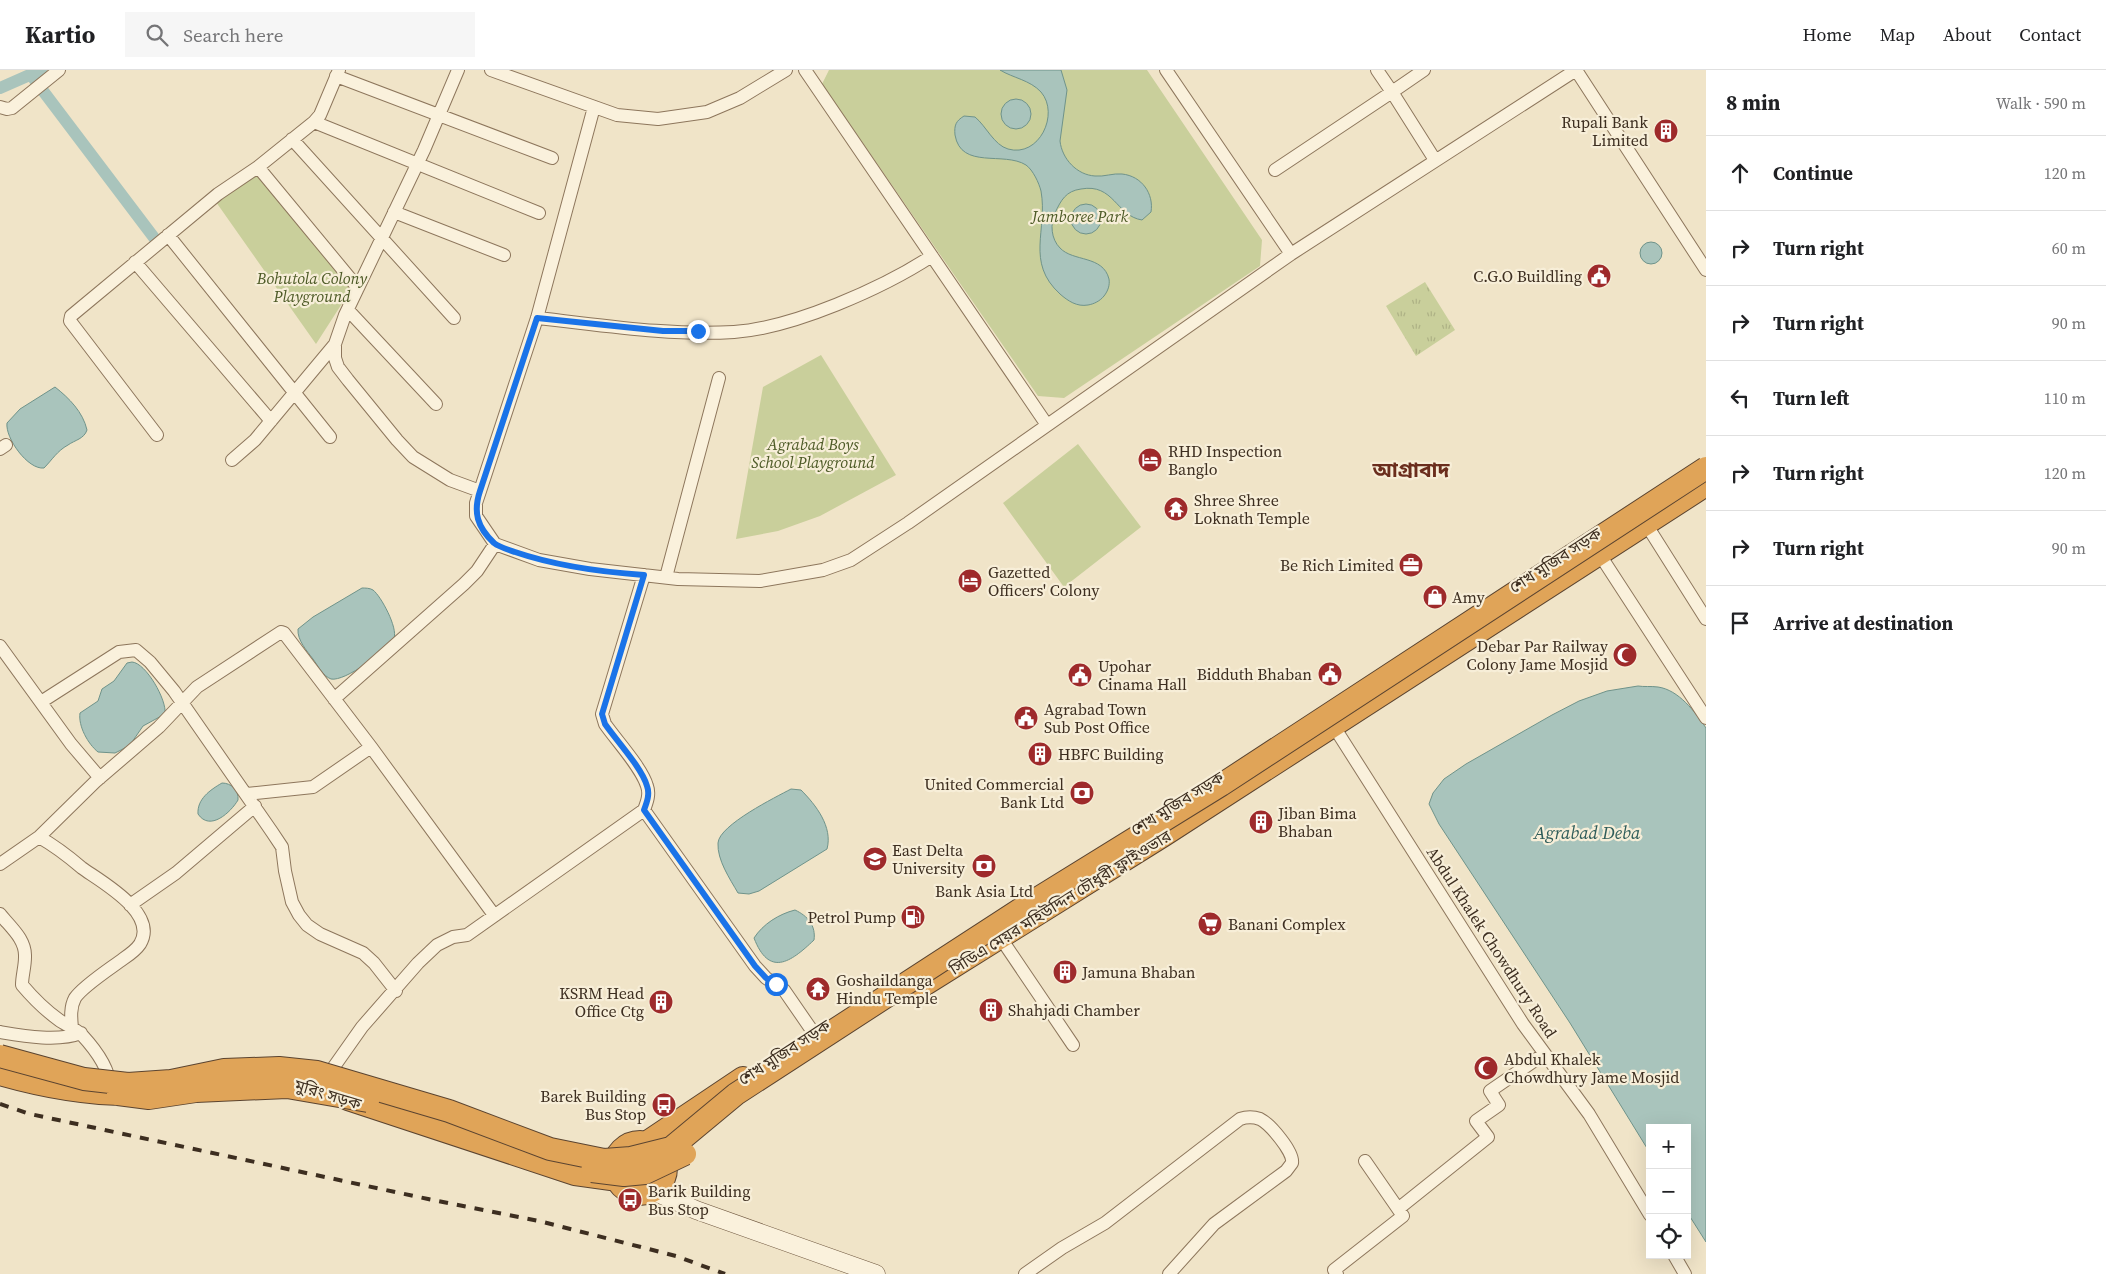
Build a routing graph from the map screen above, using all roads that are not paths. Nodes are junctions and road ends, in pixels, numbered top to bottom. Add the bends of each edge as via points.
1 (60, 70) edge
2 (458, 70) edge
3 (491, 70) edge
4 (786, 70) edge
5 (806, 70) edge
6 (1166, 70) edge
7 (1377, 70) edge
8 (1424, 70) edge
9 (1576, 70) edge
10 (338, 73) edge
11 (1392, 92) junction
12 (0, 106) edge
13 (594, 107) junction
14 (439, 115) junction
15 (314, 122) junction
16 (292, 139) junction
17 (552, 158) dead end
18 (1436, 160) junction
19 (417, 165) junction
20 (258, 167) junction
21 (1275, 170) dead end
22 (394, 212) junction
23 (539, 213) dead end
24 (168, 235) junction
25 (382, 238) junction
26 (1291, 254) junction
27 (504, 255) dead end
28 (932, 256) junction
29 (135, 262) junction
30 (1706, 270) edge
31 (358, 288) junction
32 (348, 310) junction
33 (454, 318) dead end
34 (537, 318) junction
35 (335, 344) junction
36 (718, 378) dead end
37 (295, 393) junction
38 (436, 404) dead end
39 (271, 421) junction
40 (1047, 425) junction
41 (157, 435) dead end
42 (330, 437) dead end
43 (232, 460) dead end
44 (1706, 461) edge
45 (1706, 468) edge
46 (1706, 485) edge
47 (480, 491) junction
48 (1646, 524) junction
49 (495, 544) junction
50 (1600, 555) junction
51 (644, 575) junction
52 (666, 577) junction
53 (1706, 619) edge
54 (0, 646) edge
55 (334, 698) junction
56 (41, 702) junction
57 (181, 703) junction
58 (1329, 718) junction
59 (1706, 718) edge
60 (371, 746) junction
61 (100, 778) junction
62 (247, 794) junction
63 (255, 806) junction
64 (644, 810) junction
65 (39, 837) junction
66 (0, 864) edge
67 (130, 905) junction
68 (0, 914) edge
69 (494, 915) junction
70 (1000, 937) junction
71 (396, 991) junction
72 (76, 1031) junction
73 (0, 1032) edge
74 (813, 1032) junction
75 (1072, 1045) dead end
76 (1544, 1054) junction
77 (0, 1056) edge
78 (0, 1070) edge
79 (0, 1074) edge
80 (319, 1088) junction
81 (110, 1095) junction
82 (646, 1143) junction
83 (1365, 1162) dead end
84 (666, 1164) junction
85 (618, 1179) junction
86 (653, 1191) junction
87 (1398, 1209) junction
88 (1649, 1214) edge
89 (1676, 1259) edge
90 (876, 1274) edge
91 (1025, 1274) edge
92 (1169, 1274) edge
93 (1337, 1274) edge
94 (1685, 1274) edge

1 - 12 street via 12,108
2 - 14 street
3 - 13 street
4 - 13 street via 740,98 708,112 658,119 618,115
5 - 28 street
6 - 26 street
7 - 11 street
8 - 11 street
9 - 18 street
9 - 30 street
10 - 14 street
10 - 15 street
11 - 18 street
11 - 21 street
13 - 34 street
14 - 17 street
14 - 19 street
15 - 16 street
15 - 19 street
16 - 20 street
16 - 25 street
18 - 26 street
19 - 22 street
19 - 23 street
20 - 24 street via 218,194
20 - 31 street
22 - 25 street
22 - 27 street
24 - 29 street
24 - 37 street
25 - 31 street
25 - 33 street
26 - 40 street
28 - 34 street via 844,300 793,320 735,332 663,331
28 - 40 street
29 - 39 street
29 - 41 street via 74,313 70,321
31 - 32 street
32 - 35 street
32 - 38 street
34 - 47 street
35 - 37 street
35 - 47 street via 338,367 408,451 432,470
36 - 52 street
37 - 39 street
37 - 42 street
39 - 43 street via 256,440
40 - 52 street via 851,560 823,570 760,581
44 - 58 highway, শেখ মুজিব সড়ক
45 - 77 highway, bridge via 1221,785 1027,905 744,1089 671,1148 631,1158 604,1160 550,1149 449,1112 317,1072 279,1068 224,1070 171,1081 128,1084 84,1079
46 - 48 highway, শেখ মুজিব সড়ক
46 - 78 highway, সিডিএ মেয়র মহিউদ্দিন চৌধুরী ফ্লাইওভার, bridge via 1288,758 795,1069 686,1154 645,1174 578,1170 381,1105 344,1096 288,1087 196,1091 149,1098 43,1084
47 - 49 street via 476,516
48 - 50 highway, শেখ মুজিব সড়ক
48 - 53 street
49 - 51 street via 539,560
49 - 55 street via 478,571
50 - 58 highway, শেখ মুজিব সড়ক
50 - 59 street
51 - 52 street
51 - 64 street via 602,714 605,724 648,786
54 - 56 street
55 - 57 street via 281,632 197,687
55 - 60 street
56 - 57 street via 119,652 136,650 150,662
56 - 61 street
57 - 61 street via 159,728
57 - 62 street
58 - 70 highway, শেখ মুজিব সড়ক via 1164,835
58 - 74 highway, শেখ মুজিব সড়ক
58 - 76 street, Abdul Khalek Chowdhury Road
60 - 62 street via 313,787
60 - 69 street
61 - 65 street
62 - 63 street
63 - 67 street via 176,873
63 - 71 street via 282,847 292,902 299,915 320,934 363,953
64 - 69 street
64 - 74 street via 755,966 784,990
65 - 66 street
65 - 67 street via 111,887
67 - 72 street via 141,921 143,933 140,943 75,998 72,1008
68 - 72 street via 22,942 25,957 22,985 33,998
69 - 71 street via 467,935 453,937 437,945
70 - 75 street
70 - 84 highway, শেখ মুজিব সড়ক via 788,1070 722,1115
71 - 80 street via 362,1027
72 - 73 street via 70,1037 56,1039
72 - 81 street via 97,1053 109,1079
74 - 82 highway, শেখ মুজিব সড়ক
76 - 87 street via 1490,1091 1499,1105 1476,1121 1488,1138
76 - 88 street, Abdul Khalek Chowdhury Road via 1589,1114
79 - 81 highway, মুরিং সড়ক
80 - 81 highway, মুরিং সড়ক via 286,1082 231,1082
80 - 85 highway, মুরিং সড়ক via 575,1174
82 - 84 highway via 660,1151
82 - 85 highway via 631,1144 619,1154 615,1168
83 - 87 street
84 - 86 highway via 664,1180
85 - 86 highway via 631,1192
86 - 90 main road via 696,1210
87 - 93 street via 1403,1216 1334,1270
89 - 94 street
91 - 92 street via 1105,1223 1240,1120 1260,1120 1291,1153 1292,1163 1214,1224

